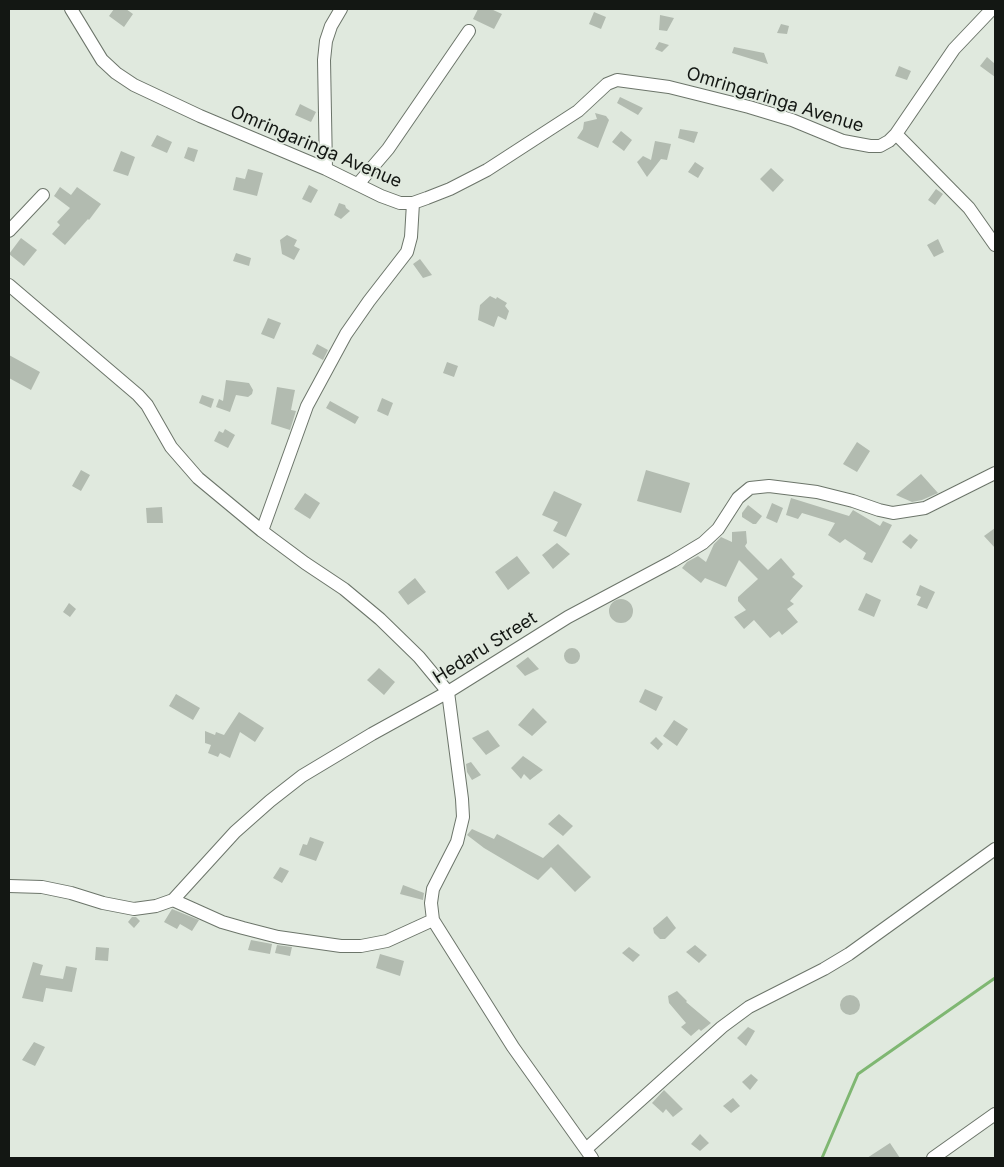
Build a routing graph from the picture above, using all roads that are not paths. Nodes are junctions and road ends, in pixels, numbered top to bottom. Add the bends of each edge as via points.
1 (71, 9) edge
2 (341, 9) edge
3 (992, 9) edge
4 (469, 31) dead end
5 (896, 134) junction
6 (326, 169) junction
7 (358, 184) junction
8 (43, 195) dead end
9 (413, 203) junction
10 (9, 231) edge
11 (995, 245) edge
12 (9, 285) edge
13 (995, 473) edge
14 (262, 531) junction
15 (448, 692) junction
16 (995, 849) edge
17 (9, 886) edge
18 (174, 900) junction
19 (433, 920) junction
20 (995, 1114) edge
21 (589, 1154) edge
22 (932, 1158) edge

1 - 6 street, Omringaringa Avenue via 102,60 134,85
2 - 6 street via 326,41 324,60
3 - 5 street, Omringaringa Avenue via 954,49
4 - 7 street via 388,149
5 - 9 street, Omringaringa Avenue via 880,146 843,141 749,107 669,87 617,80 606,84 578,111 488,170
5 - 11 street via 970,208
6 - 7 street, Omringaringa Avenue
7 - 9 street, Omringaringa Avenue via 400,203
8 - 10 street
9 - 14 street via 407,252 346,334 307,406
12 - 14 street via 138,395 171,447 198,478
13 - 15 street, Hedaru Street via 925,508 892,513 808,490 769,486 750,488 738,498 718,529 703,543 568,617
14 - 15 street via 344,589 380,619 419,656
15 - 18 street, Hedaru Street via 302,776 235,832
15 - 19 street via 463,817 458,842 432,889
16 - 21 street via 849,954 749,1007 728,1022
17 - 18 street via 42,887 134,909
18 - 19 street via 243,928 278,937 341,946 387,941
19 - 21 street via 513,1048
20 - 22 street

